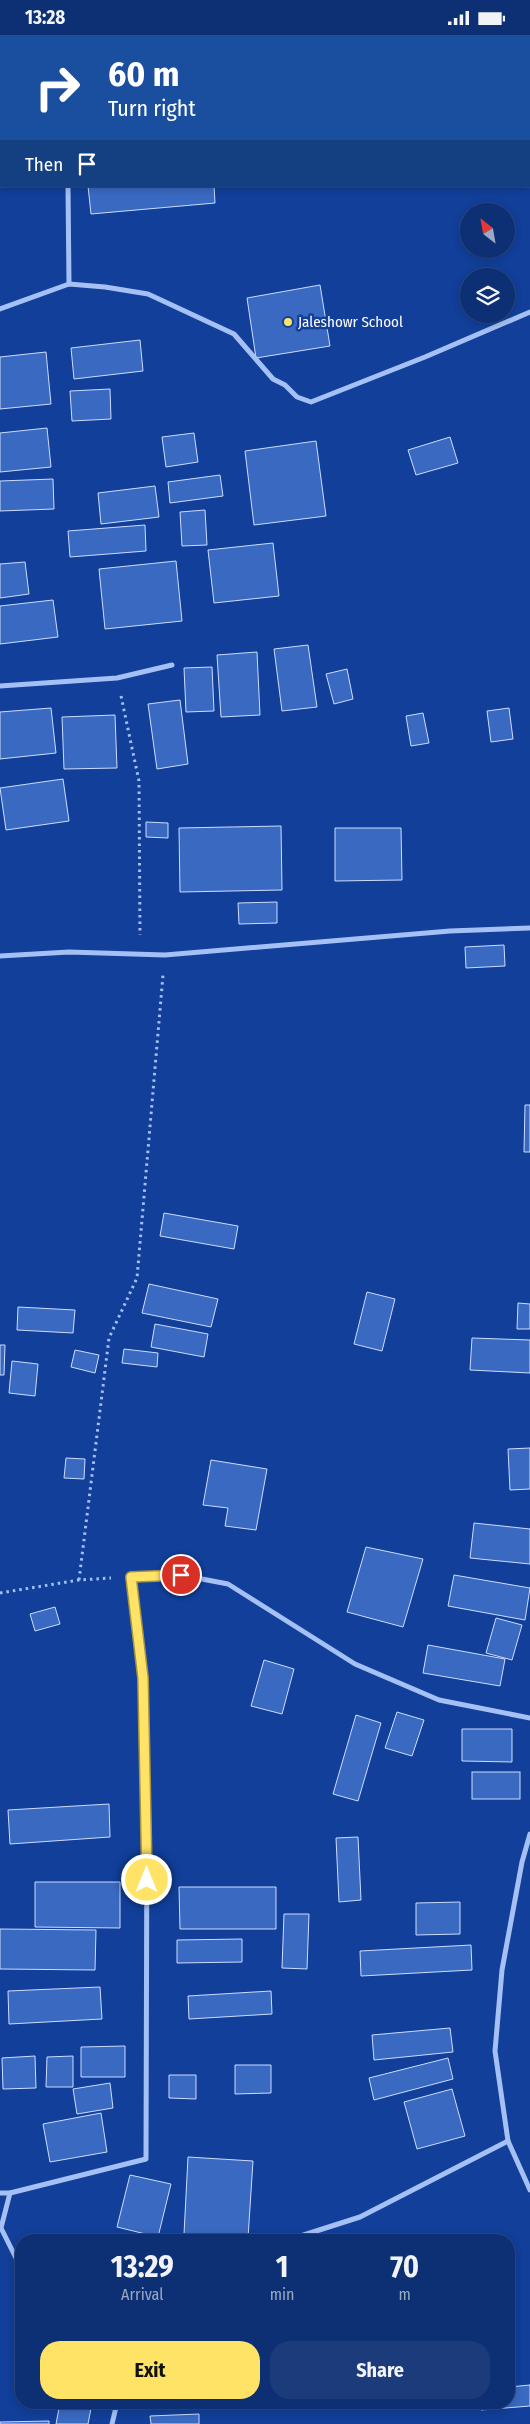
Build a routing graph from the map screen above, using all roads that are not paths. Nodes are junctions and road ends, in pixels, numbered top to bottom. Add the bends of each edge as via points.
1 (68, 187) edge
2 (69, 284) junction
3 (0, 309) edge
4 (530, 312) edge
5 (172, 665) dead end
6 (0, 686) edge
7 (530, 929) edge
8 (0, 956) edge
9 (530, 1718) edge
10 (530, 1834) edge
11 (508, 2141) junction
12 (530, 2190) edge
13 (0, 2193) edge
14 (10, 2193) junction
15 (307, 2234) edge
16 (15, 2256) edge
17 (116, 2409) edge
18 (112, 2424) edge

1 - 2 street
2 - 3 street
2 - 4 street via 148,294 234,334 274,379 296,397 311,402
5 - 6 street via 118,678
7 - 8 street via 450,931 165,955 68,952
9 - 14 street via 439,1700 355,1664 228,1584 181,1575 131,1577 143,1678 147,1800 146,2159
10 - 11 street via 502,1970 495,2051
11 - 12 street
11 - 15 street via 360,2217
13 - 14 street
14 - 16 street via 1,2228
17 - 18 street

